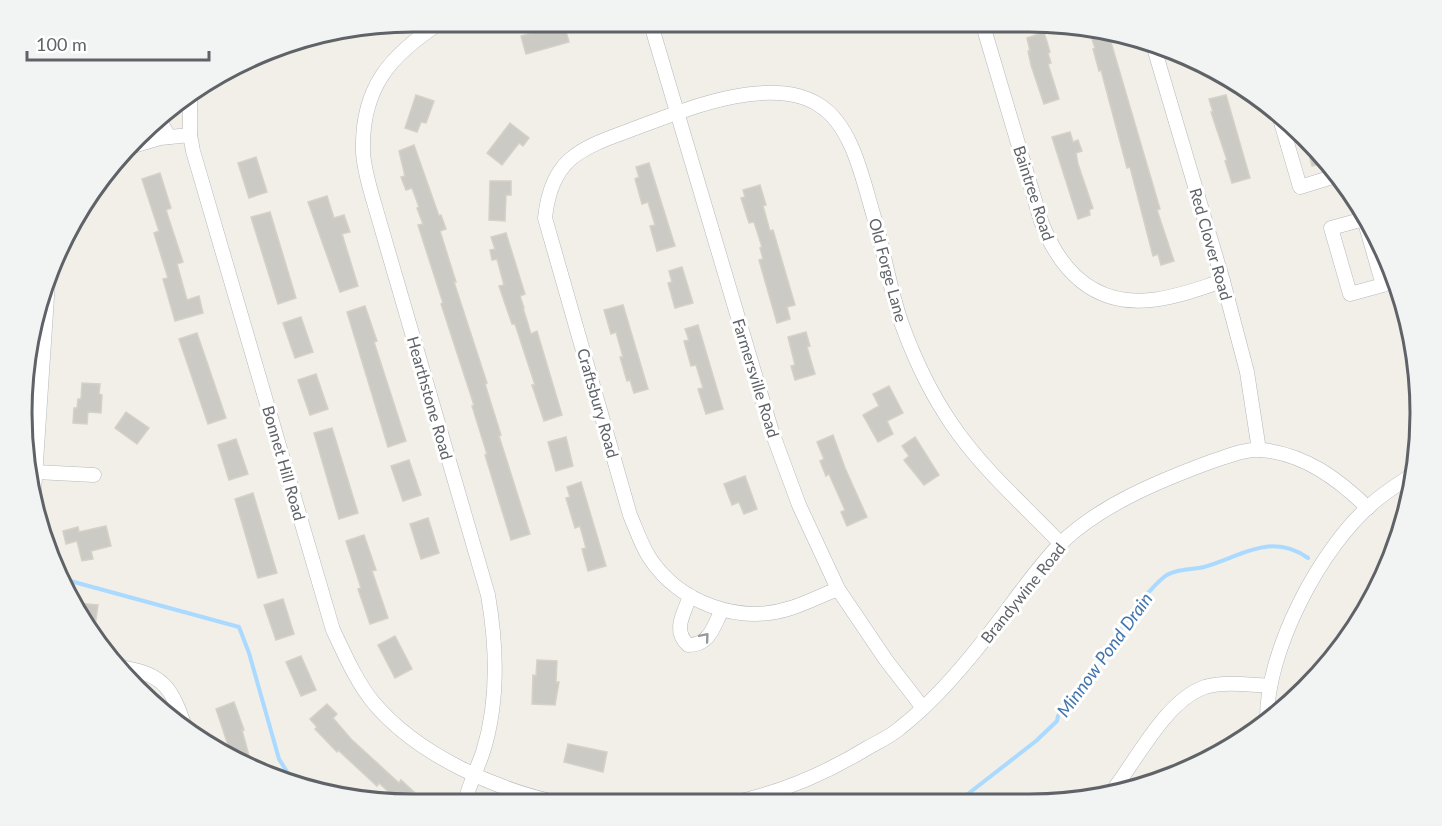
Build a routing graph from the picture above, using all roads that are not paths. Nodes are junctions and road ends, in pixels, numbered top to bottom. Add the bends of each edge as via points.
1 (427, 32) edge
2 (653, 32) edge
3 (985, 32) edge
4 (1156, 53) edge
5 (190, 104) edge
6 (677, 113) junction
7 (162, 125) edge
8 (1283, 127) edge
9 (190, 135) junction
10 (169, 137) junction
11 (142, 144) edge
12 (1330, 178) edge
13 (1358, 221) edge
14 (1381, 267) edge
15 (1223, 281) junction
16 (46, 307) edge
17 (1259, 450) junction
18 (36, 470) edge
19 (36, 471) edge
20 (94, 475) dead end
21 (1404, 480) edge
22 (1368, 508) junction
23 (1061, 544) junction
24 (838, 589) junction
25 (690, 596) junction
26 (722, 610) junction
27 (130, 670) edge
28 (1270, 686) junction
29 (923, 708) junction
30 (1268, 711) edge
31 (180, 715) edge
32 (474, 775) junction
33 (1117, 784) edge
34 (467, 794) edge
35 (526, 794) edge
36 (766, 794) edge

1 - 32 street, Hearthstone Road via 396,55 377,83 365,111 363,152 375,206 489,595 495,671 484,750
2 - 6 street, Farmersville Road
3 - 15 street, Baintree Road via 1041,221 1049,242 1074,275 1089,288 1130,301 1167,297
4 - 15 street, Red Clover Road
5 - 9 street, Bonnet Hill Road
6 - 23 street, Old Forge Lane via 745,94 770,93 802,98 831,114 846,135 861,175 904,329 936,396 982,462
6 - 24 street, Farmersville Road via 772,432 799,505
6 - 25 street, Craftsbury Road via 590,144 563,165 551,184 545,218 630,515 649,557 669,582
7 - 10 street
8 - 12 street via 1300,187
9 - 10 street
9 - 32 street, Bonnet Hill Road via 333,630 373,702 431,752
10 - 11 street
13 - 14 street via 1331,228 1350,294 1383,285
15 - 17 street, Red Clover Road via 1247,372
16 - 18 street
17 - 22 street, Brandywine Road via 1298,458 1321,470
17 - 23 street, Brandywine Road via 1230,455 1154,484 1093,518
19 - 20 street
21 - 22 street
22 - 28 street via 1345,533 1305,593 1288,627
23 - 29 street, Brandywine Road via 954,677
24 - 26 street, Craftsbury Road via 792,608 767,613
24 - 29 street, Farmersville Road
25 - 26 street, Craftsbury Road
25 -> 26 street via 679,628 680,638 688,645 705,640
27 - 31 street via 152,674 160,680
28 - 30 street
28 - 33 street via 1206,687 1188,696 1172,709
29 - 36 street, Brandywine Road via 899,730 822,774
32 - 34 street, Hearthstone Road
32 - 35 street

